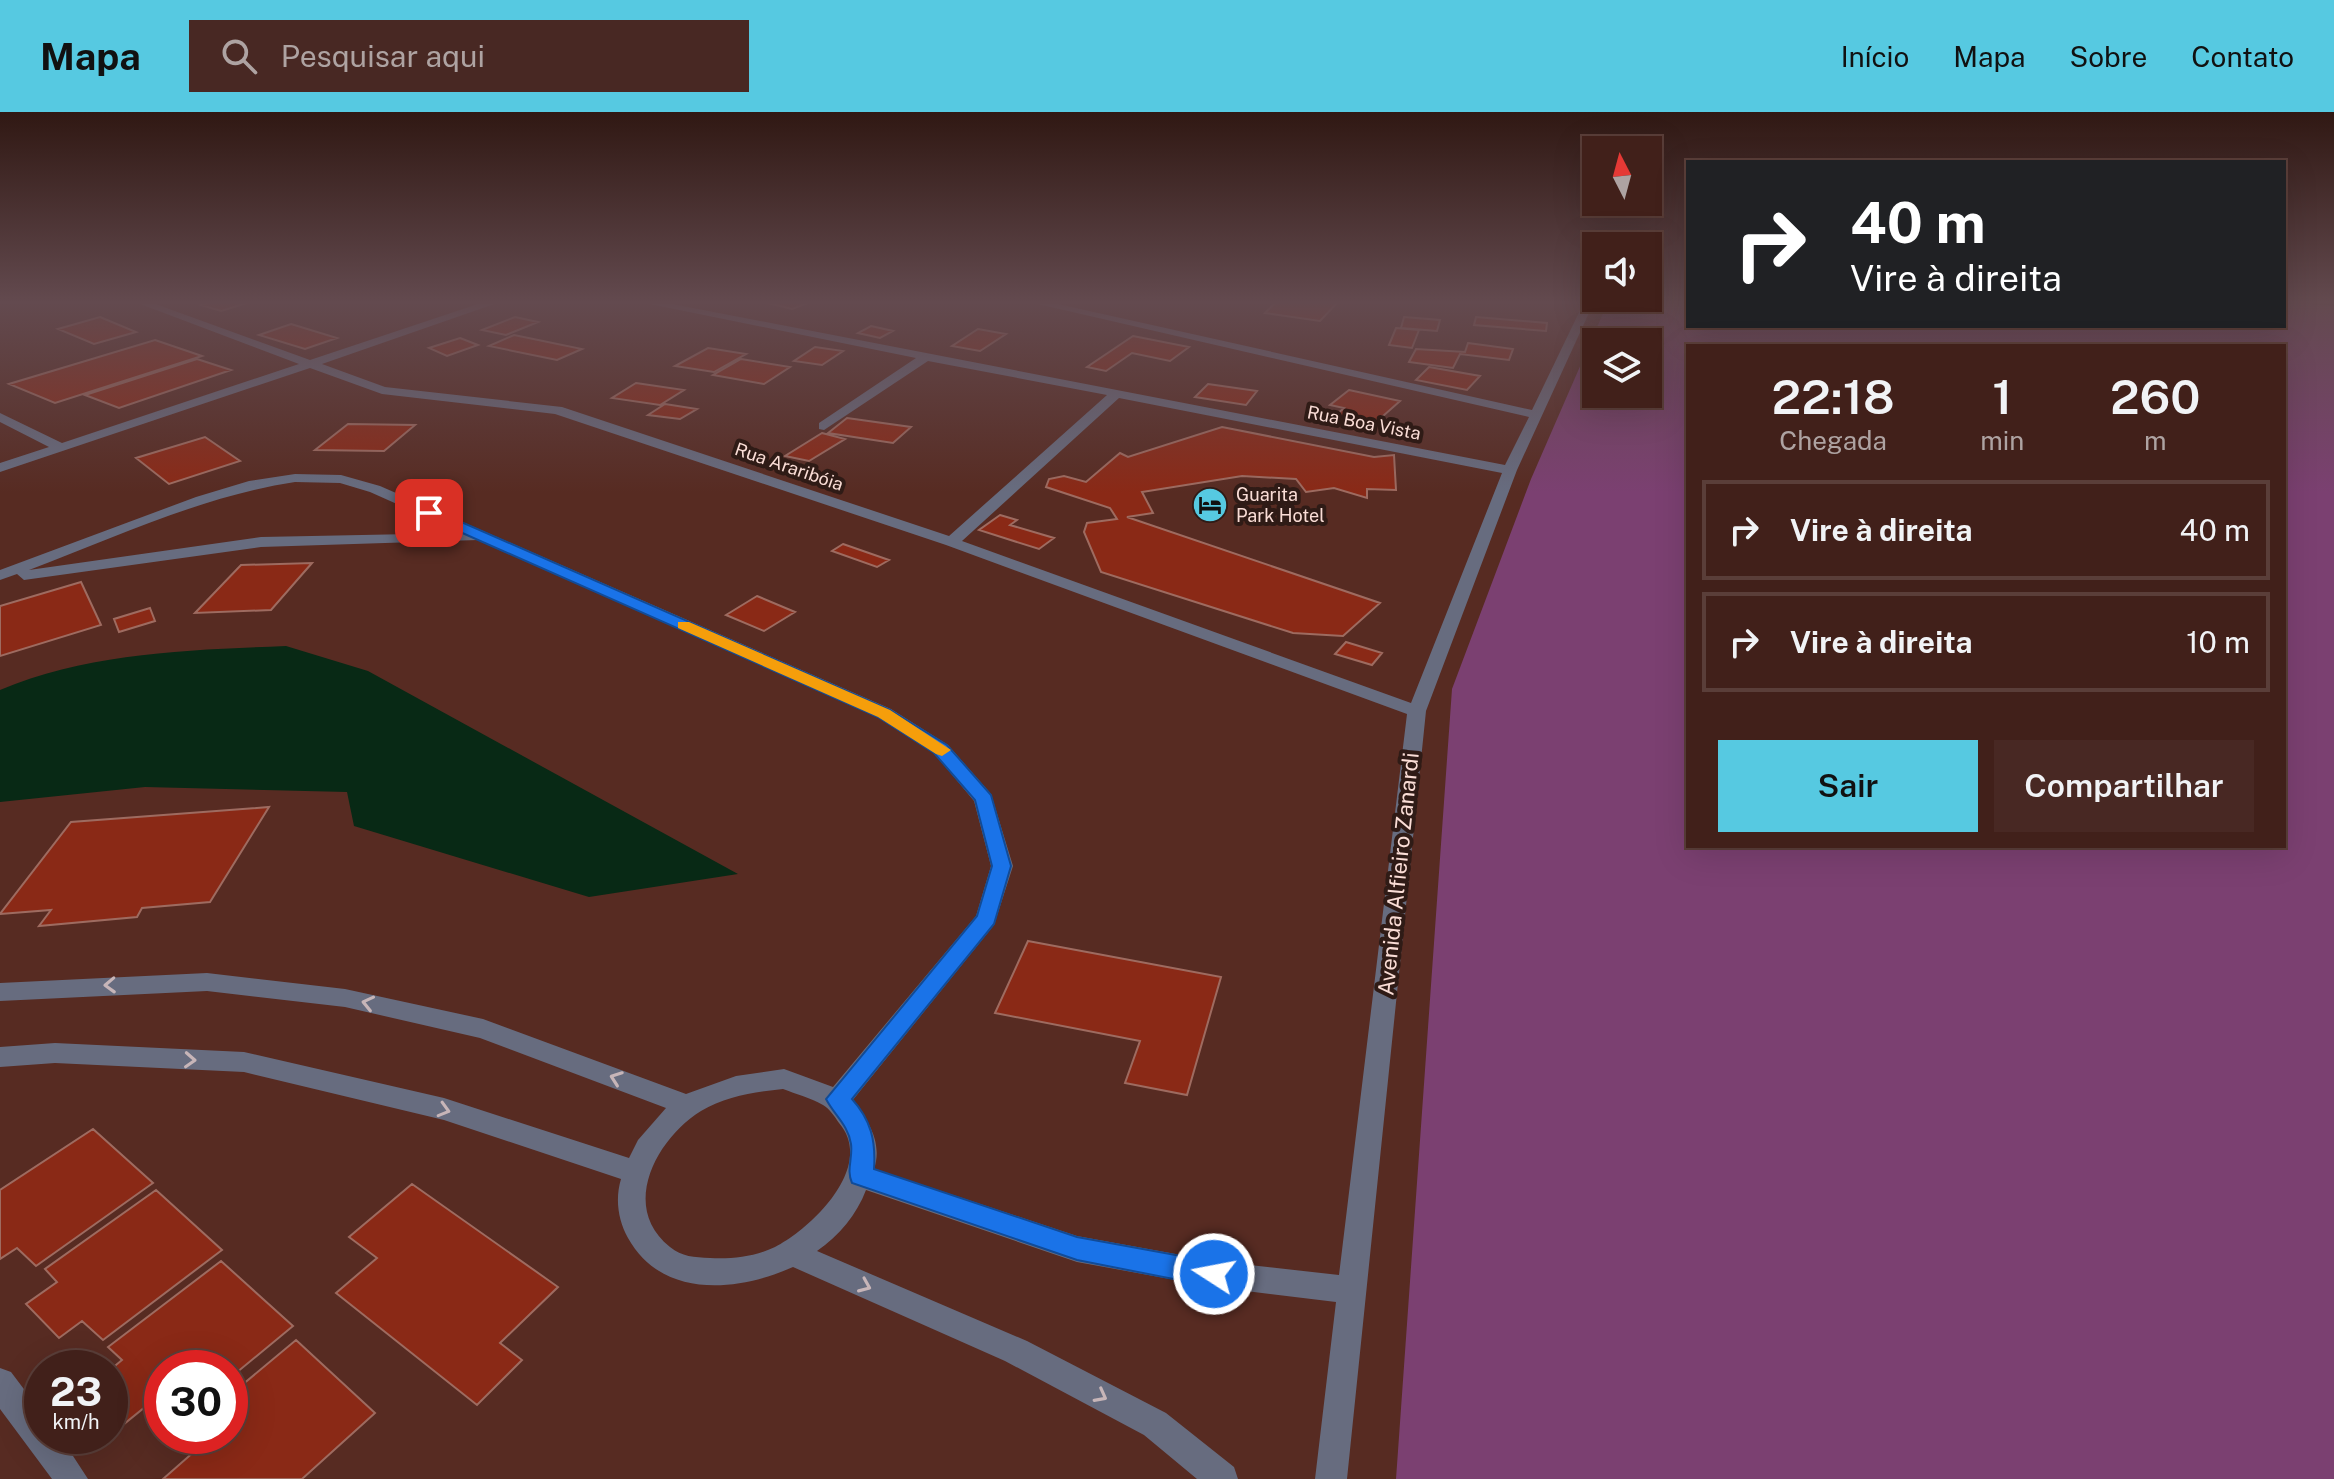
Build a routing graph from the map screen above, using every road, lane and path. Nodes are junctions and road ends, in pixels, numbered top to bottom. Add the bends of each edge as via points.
1 (310, 366) joint
2 (913, 366) edge
3 (977, 366) edge
4 (1319, 366) edge
5 (1560, 366) edge
6 (1117, 393) junction
7 (1538, 415) junction
8 (0, 417) edge
9 (824, 426) dead end
10 (60, 447) junction
11 (0, 468) edge
12 (1510, 470) junction
13 (483, 537) junction
14 (951, 542) junction
15 (0, 577) edge
16 (1417, 711) junction
17 (0, 992) edge
18 (0, 1057) edge
19 (838, 1099) junction
20 (689, 1106) junction
21 (635, 1172) junction
22 (861, 1176) junction
23 (794, 1254) junction
24 (1352, 1290) junction
25 (0, 1383) edge
26 (72, 1479) edge
27 (1222, 1479) edge
28 (1331, 1479) edge

1 - 10 street
1 - 14 street, Rua Araribóia via 421,397 557,410
2 - 9 street
3 - 6 street, Rua Boa Vista
4 - 7 street
5 - 7 street, Avenida Alfieiro Zanardi
6 - 12 street, Rua Boa Vista
6 - 14 street
7 - 12 street, Avenida Alfieiro Zanardi
8 - 10 street
10 - 11 street
12 - 16 street, Avenida Alfieiro Zanardi
13 - 15 street via 261,542
13 - 15 street via 375,489 341,479 295,478 201,500
13 - 19 street via 884,713 941,749 984,799 1002,866 986,919
14 - 16 street, Rua Araribóia
16 - 24 street, Avenida Alfieiro Zanardi
20 -> 17 street via 483,1029 345,998 207,982
18 -> 21 street via 55,1053 244,1062 444,1109
19 - 20 street via 814,1085 784,1079 720,1090
19 - 22 street via 856,1119 863,1146
20 - 21 street via 647,1148
21 - 23 street via 630,1202 636,1231 655,1254 682,1270 718,1275 756,1269
22 - 23 street via 848,1205 825,1232
22 - 24 street via 1077,1249 1214,1274
23 -> 27 street via 1030,1358 1155,1424
24 - 28 street, Avenida Alfieiro Zanardi
25 - 26 street

